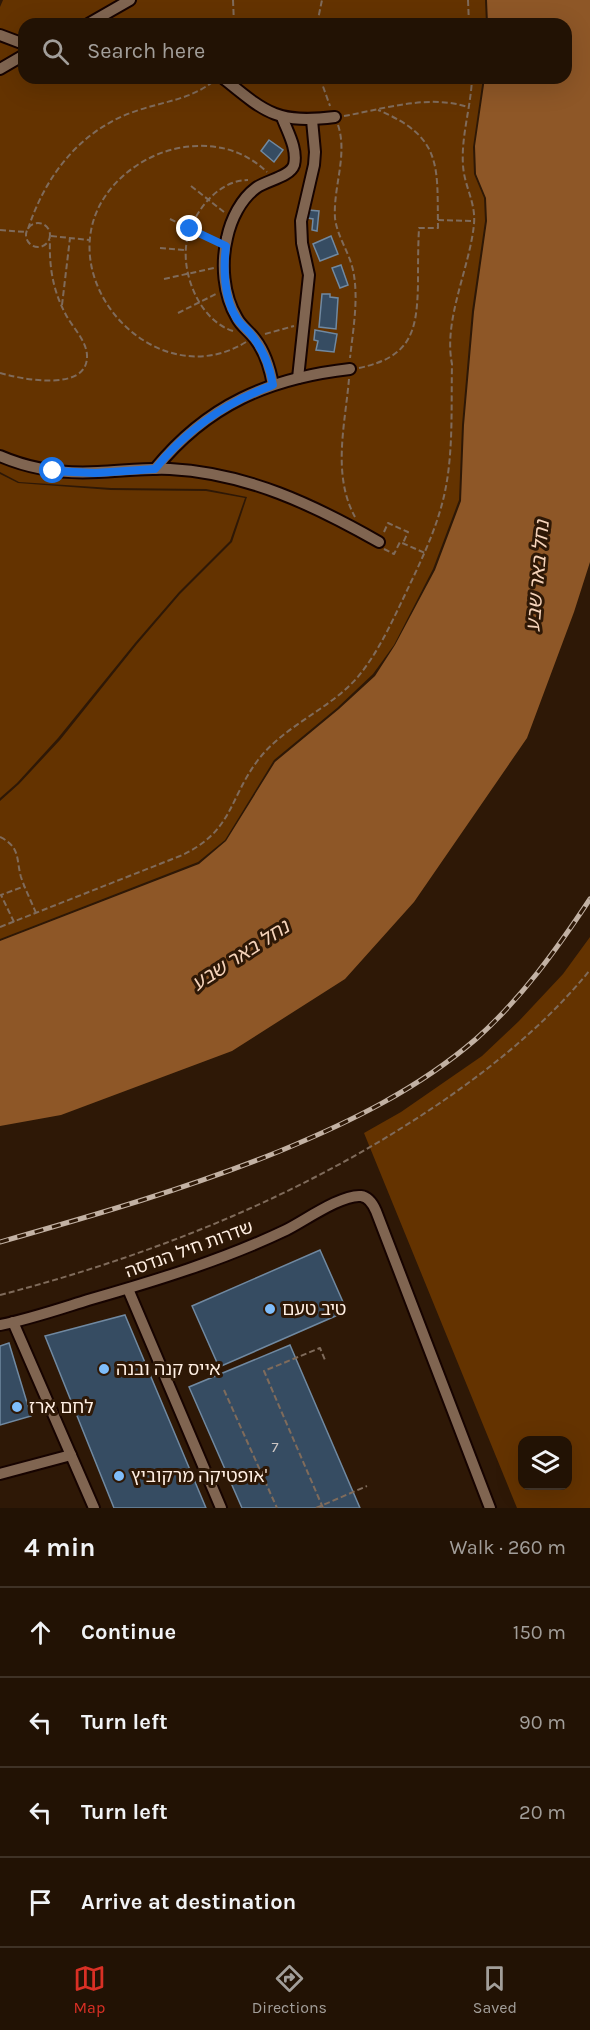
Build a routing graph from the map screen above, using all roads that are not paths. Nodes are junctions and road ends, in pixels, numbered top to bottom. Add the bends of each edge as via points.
1 (130, 0) edge
2 (98, 18) edge
3 (0, 35) edge
4 (18, 42) edge
5 (18, 58) edge
6 (0, 69) edge
7 (230, 84) edge
8 (282, 117) junction
9 (335, 117) road end
10 (312, 120) junction
11 (350, 369) road end
12 (298, 378) junction
13 (273, 385) junction
14 (0, 456) edge
15 (155, 469) junction
16 (379, 542) road end
17 (128, 1289) junction
18 (13, 1322) junction
19 (0, 1325) edge
20 (71, 1455) junction
21 (0, 1474) edge
22 (94, 1508) edge
23 (221, 1508) edge
24 (490, 1508) edge

1 - 2 street
3 - 4 street
5 - 6 street
7 - 8 street via 256,105
8 - 10 street
8 - 13 street via 293,148 293,168 255,188 242,202 232,219 224,266 232,308 266,359
9 - 10 street
10 - 12 street via 314,165 300,221 309,275
11 - 12 street
12 - 13 street
13 - 15 street via 214,413 179,441
14 - 15 street via 53,471
15 - 16 street via 250,482 296,499
17 - 18 street, שדרות חיל הנדסה
17 - 23 street
17 - 24 street, שדרות חיל הנדסה via 242,1249 348,1198 364,1197 376,1211
18 - 19 street, שדרות חיל הנדסה
18 - 20 street
20 - 21 street
20 - 22 street

